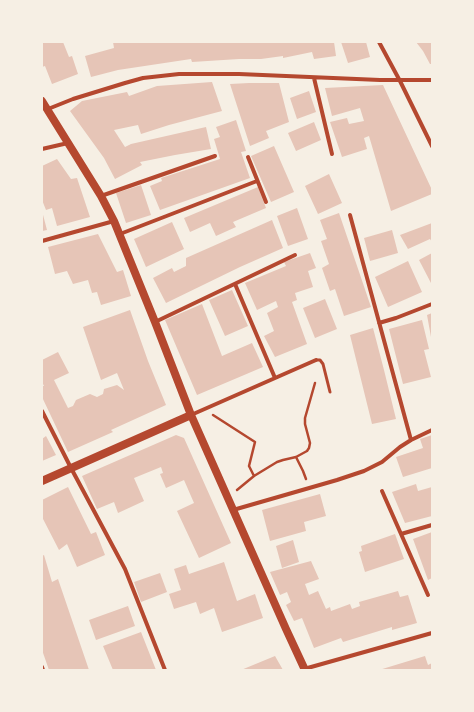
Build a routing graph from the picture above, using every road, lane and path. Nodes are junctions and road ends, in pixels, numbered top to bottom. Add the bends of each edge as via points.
1 (379, 42) edge
2 (314, 78) junction
3 (432, 80) edge
4 (400, 81) junction
5 (42, 101) edge
6 (47, 109) junction
7 (68, 143) junction
8 (432, 146) edge
9 (42, 149) edge
10 (332, 154) dead end
11 (215, 156) dead end
12 (248, 157) dead end
13 (257, 181) junction
14 (101, 196) junction
15 (266, 202) dead end
16 (350, 215) dead end
17 (114, 221) junction
18 (120, 234) junction
19 (42, 240) edge
20 (295, 255) dead end
21 (235, 284) junction
22 (432, 304) edge
23 (155, 322) junction
24 (379, 323) junction
25 (316, 360) joint
26 (275, 378) junction
27 (315, 383) dead end
28 (330, 392) dead end
29 (204, 410) junction
30 (42, 411) edge
31 (191, 415) junction
32 (432, 430) edge
33 (411, 440) junction
34 (296, 457) junction
35 (71, 468) junction
36 (254, 476) junction
37 (42, 481) edge
38 (309, 489) junction
39 (382, 491) dead end
40 (228, 498) junction
41 (233, 510) junction
42 (432, 525) edge
43 (401, 534) junction
44 (428, 595) dead end
45 (432, 633) edge
46 (42, 667) edge
47 (43, 670) edge
48 (166, 670) edge
49 (305, 670) edge

1 - 4 street
2 - 4 street
2 - 6 street via 193,73 143,78
2 - 10 street
3 - 4 street
4 - 8 street
5 - 6 main road
6 - 7 main road
7 - 9 street
7 - 14 main road
11 - 14 street
12 - 13 street
13 - 15 street
13 - 18 street
14 - 17 main road
16 - 24 street
17 - 18 main road
17 - 19 street
18 - 23 main road
20 - 21 street
21 - 23 street
21 - 26 street
22 - 24 street
23 - 31 main road
24 - 33 street
25 - 26 street
25 - 28 lane via 323,364
26 - 29 street
27 - 34 path via 304,424 309,448
29 - 31 street
29 - 36 path via 255,442 249,466
30 - 35 street
31 - 35 main road
31 - 40 main road
32 - 33 street
33 - 38 street via 382,462 364,471
34 - 36 path via 277,462
34 - 38 path
35 - 37 main road
35 - 48 street via 125,569
36 - 40 path
38 - 41 street
39 - 43 street
40 - 41 main road
41 - 49 main road
42 - 43 street
43 - 44 street
45 - 49 street
46 - 47 street

